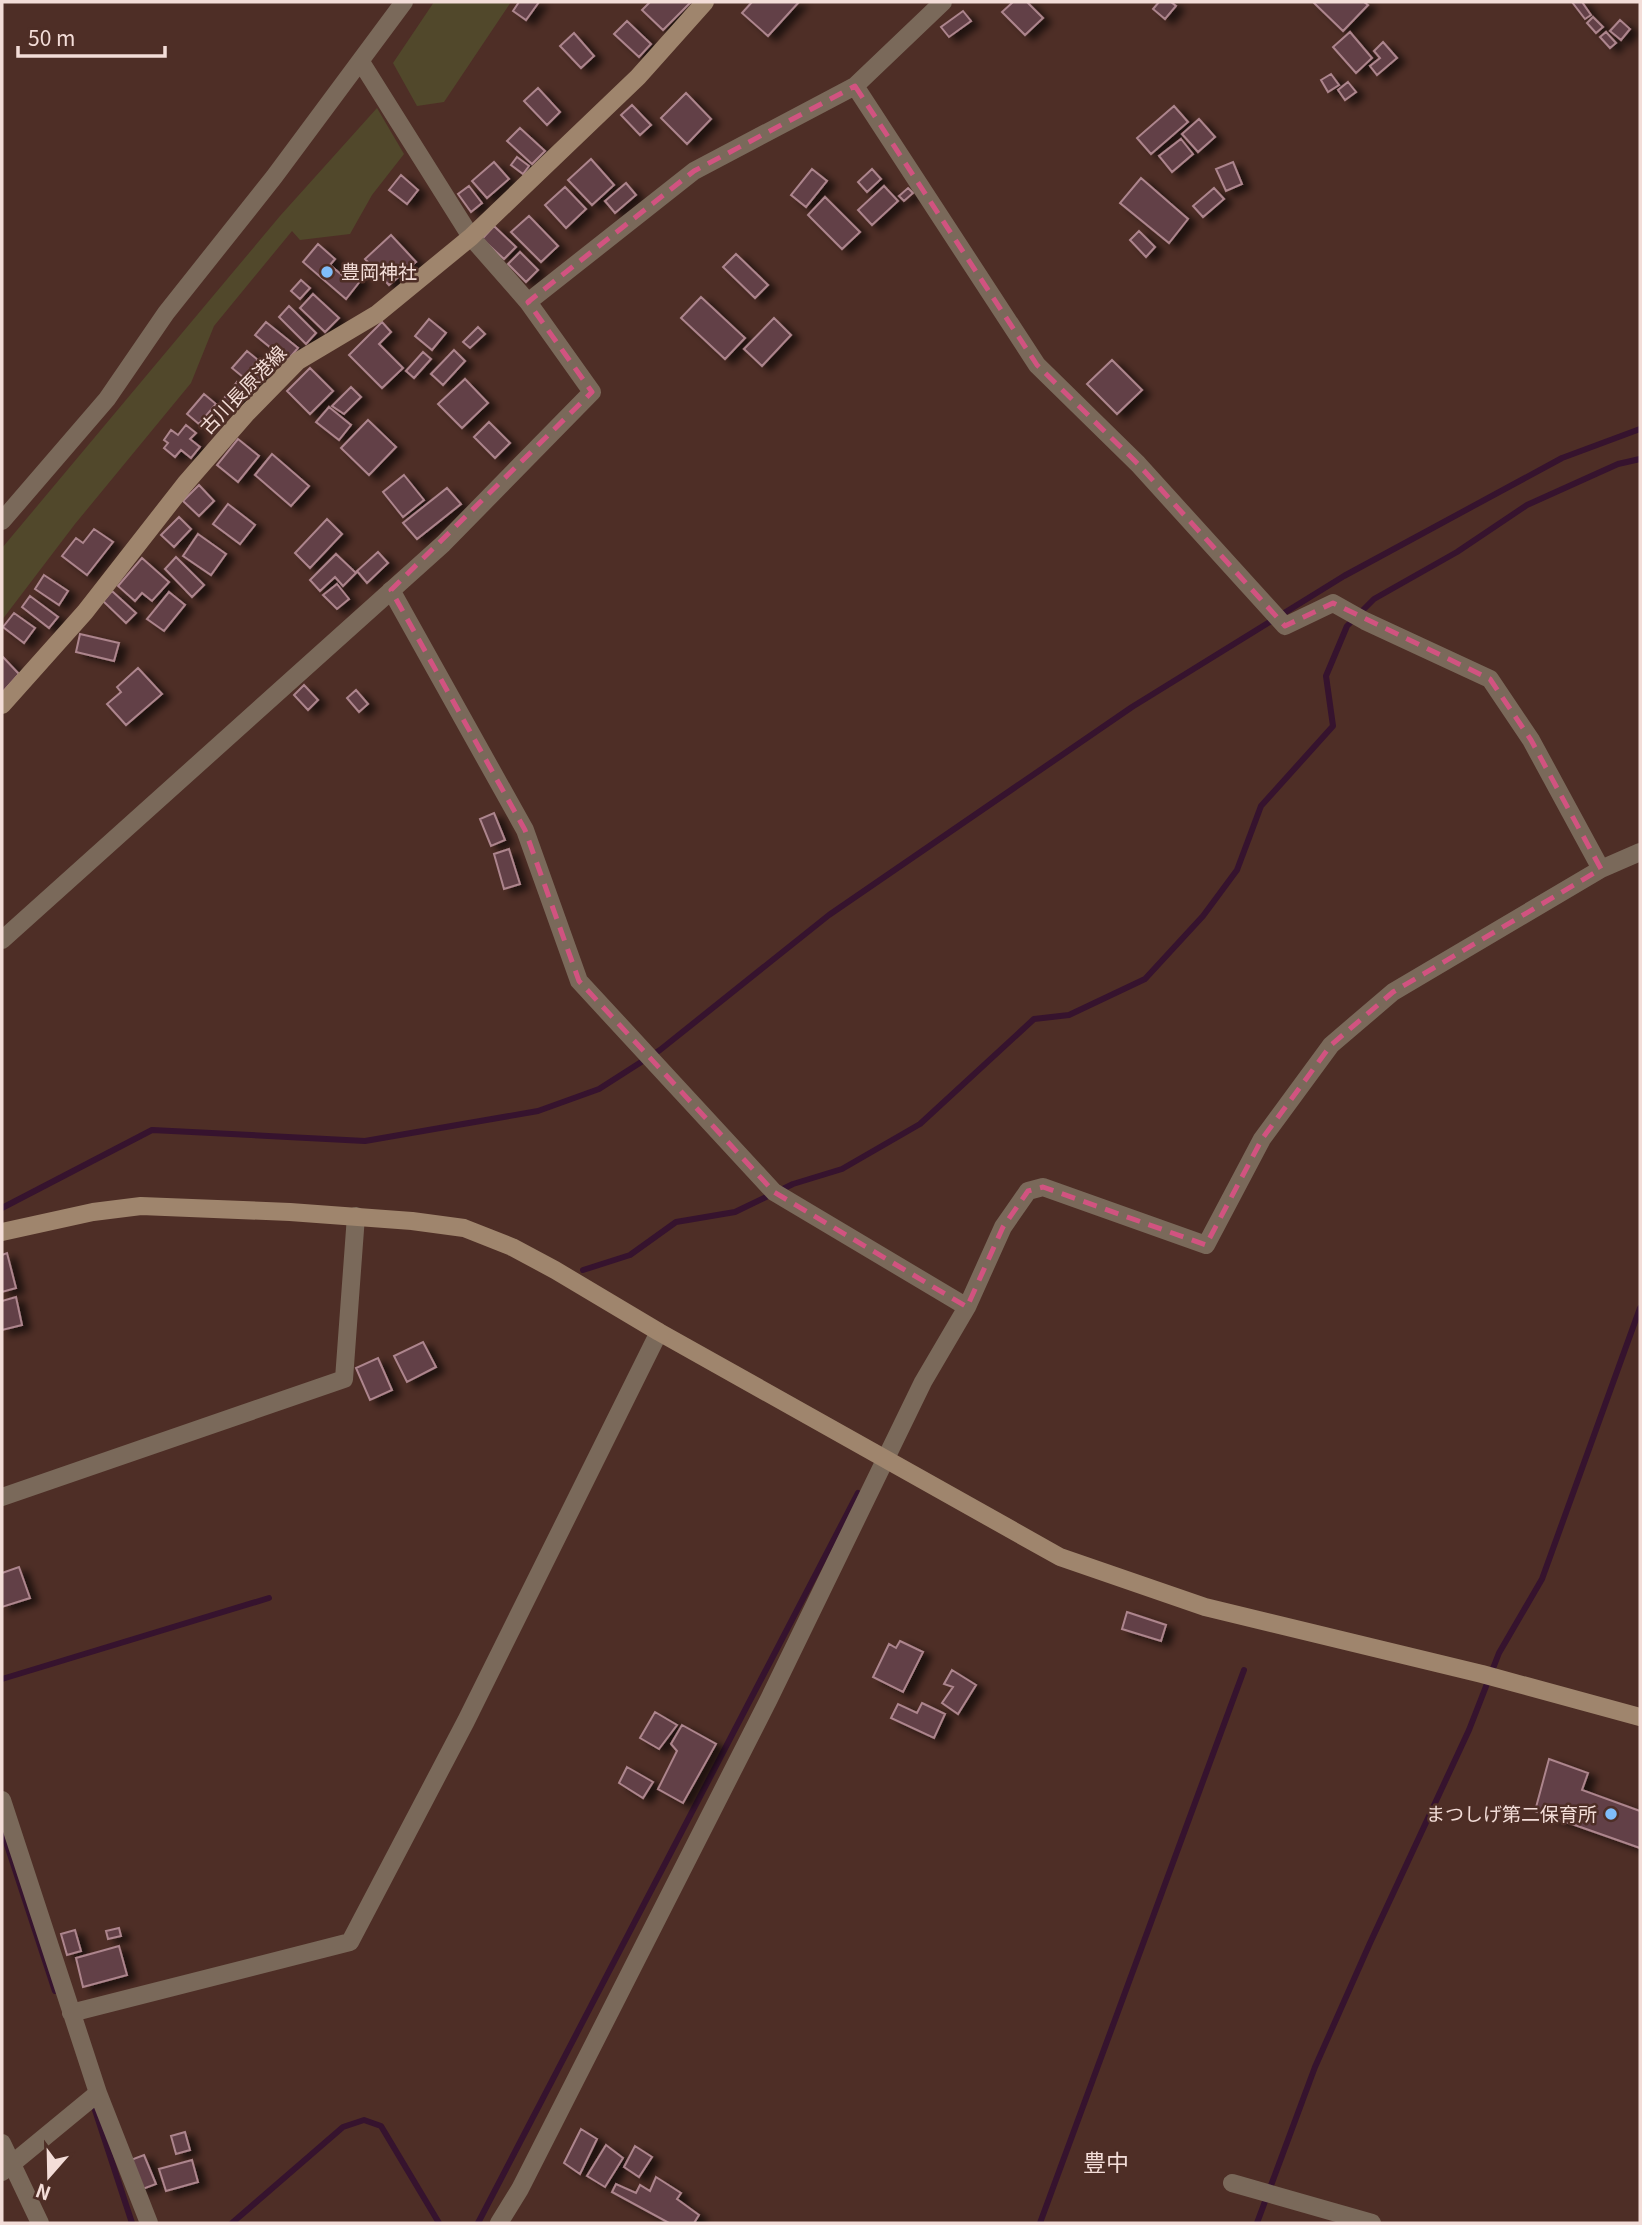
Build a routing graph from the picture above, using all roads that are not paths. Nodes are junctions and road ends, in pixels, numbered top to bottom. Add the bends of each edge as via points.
1 (404, 2) edge
2 (705, 2) edge
3 (943, 2) edge
4 (361, 62) junction
5 (855, 86) junction
6 (471, 237) junction
7 (528, 302) junction
8 (2, 521) edge
9 (391, 590) junction
10 (2, 705) edge
11 (1640, 852) edge
12 (1601, 869) junction
13 (2, 940) edge
14 (356, 1216) junction
15 (2, 1232) edge
16 (967, 1307) junction
17 (660, 1332) junction
18 (887, 1459) junction
19 (2, 1497) edge
20 (1640, 1717) edge
21 (2, 1800) edge
22 (71, 2013) junction
23 (98, 2093) junction
24 (2, 2143) edge
25 (7, 2167) edge
26 (1232, 2183) dead end
27 (40, 2223) edge
28 (149, 2223) edge
29 (499, 2223) edge
30 (1372, 2223) edge

1 - 4 street
2 - 6 street, 古川長原港線 via 638,78
3 - 5 street
4 - 6 street
4 - 8 street via 166,313 107,399
5 - 7 street via 694,171
5 - 12 street via 1037,365 1138,464 1285,626 1333,603 1490,678 1531,740
6 - 7 street
6 - 10 street, 古川長原港線 via 377,314 298,361 185,484 85,612
7 - 9 street via 592,391 443,544
9 - 13 street
9 - 16 street via 525,830 579,981 774,1192
11 - 12 street
12 - 16 street via 1393,992 1331,1045 1262,1139 1206,1245 1043,1186 1028,1191 1003,1227
14 - 15 street via 141,1206
14 - 17 street via 464,1228 512,1247
14 - 19 street via 344,1379
16 - 18 street via 923,1382
17 - 18 street
17 - 22 street via 350,1942
18 - 20 street via 1060,1557 1116,1579 1205,1607
18 - 29 street
21 - 22 street
22 - 23 street
23 - 25 street
23 - 28 street
24 - 25 street
25 - 27 street
26 - 30 street

